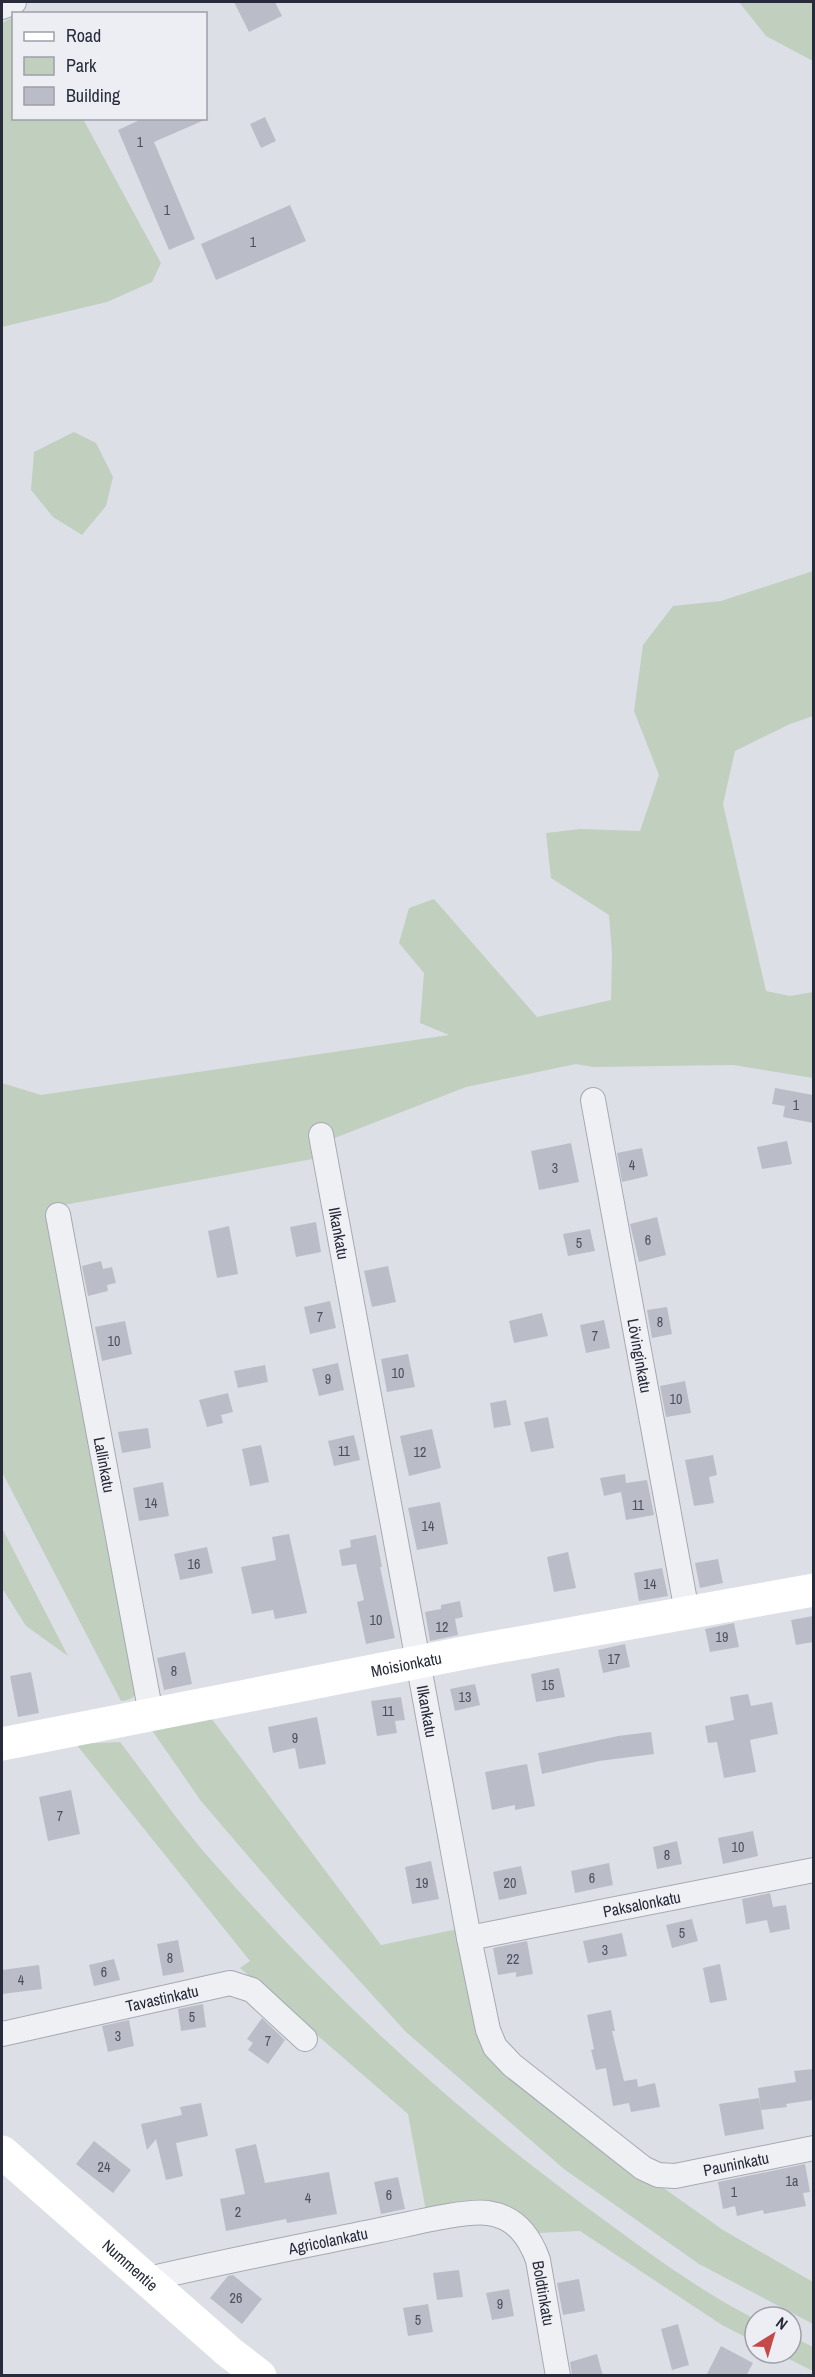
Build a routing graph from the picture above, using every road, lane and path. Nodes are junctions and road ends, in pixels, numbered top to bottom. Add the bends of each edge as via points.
1 (14, 2) edge
2 (2, 8) edge
3 (593, 1100) dead end
4 (321, 1135) dead end
5 (58, 1215) dead end
6 (813, 1590) edge
7 (687, 1612) junction
8 (418, 1663) junction
9 (151, 1714) junction
10 (2, 1744) edge
11 (813, 1870) edge
12 (469, 1938) junction
13 (2, 2034) edge
14 (304, 2039) dead end
15 (813, 2148) edge
16 (2, 2152) edge
17 (658, 2175) joint
18 (509, 2219) joint
19 (148, 2279) junction
20 (260, 2376) edge
21 (558, 2376) edge

1 - 2 street
3 - 7 street, Lövinginkatu
4 - 8 street, Ilkankatu
5 - 9 street, Lallinkatu
6 - 7 street, Moisionkatu
7 - 8 street, Moisionkatu
8 - 9 street, Moisionkatu
8 - 12 street, Ilkankatu
9 - 10 street, Moisionkatu
11 - 12 street, Paksalonkatu
12 - 17 street, Ilkankatu via 495,2047 512,2065 643,2168
13 - 14 street, Tavastinkatu via 230,1983 252,1990
15 - 17 street, Pauninkatu via 675,2176
16 - 19 street, Nummentie
18 - 19 street, Agricolankatu via 487,2213 464,2215
18 - 21 street, Boldtinkatu via 525,2233 538,2260
19 - 20 street, Nummentie

